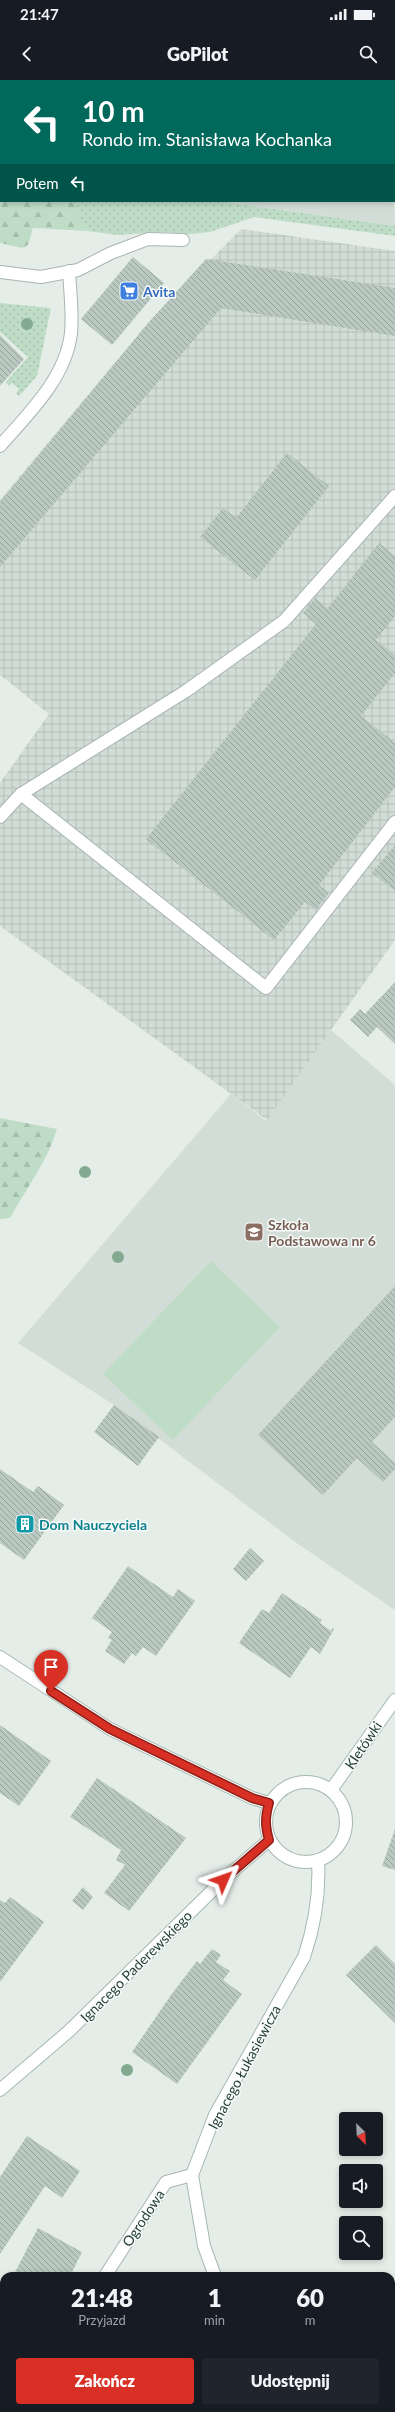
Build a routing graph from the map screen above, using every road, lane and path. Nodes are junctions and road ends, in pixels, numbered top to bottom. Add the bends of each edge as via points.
1 (183, 240) dead end
2 (69, 271) junction
3 (0, 272) edge
4 (0, 446) edge
5 (395, 496) edge
6 (21, 794) junction
7 (0, 817) edge
8 (395, 822) edge
9 (0, 1657) edge
10 (395, 1700) edge
11 (331, 1790) junction
12 (269, 1803) junction
13 (269, 1840) junction
14 (318, 1860) junction
15 (0, 2090) edge
16 (192, 2175) junction
17 (108, 2272) edge
18 (214, 2272) edge

1 - 2 street via 148,239 111,253 78,270
2 - 3 street via 41,277
2 - 4 street via 71,334 62,368 41,398
5 - 6 street via 284,621 186,691
6 - 7 street
6 - 8 street via 266,988
9 - 12 street via 110,1729 252,1798
10 - 11 street, Kletówki
11 - 12 street via 323,1785 302,1781 283,1788
11 - 14 street via 340,1799 345,1810 344,1835 330,1854
12 - 13 street via 266,1816
13 - 14 street via 285,1857 307,1862
13 - 15 street, Ignacego Paderewskiego via 223,1880 68,2032
14 - 16 street, Ignacego Łukasiewicza via 318,1901 304,1957 215,2115
16 - 17 street, Ogrodowa via 166,2182
16 - 18 street via 204,2246

